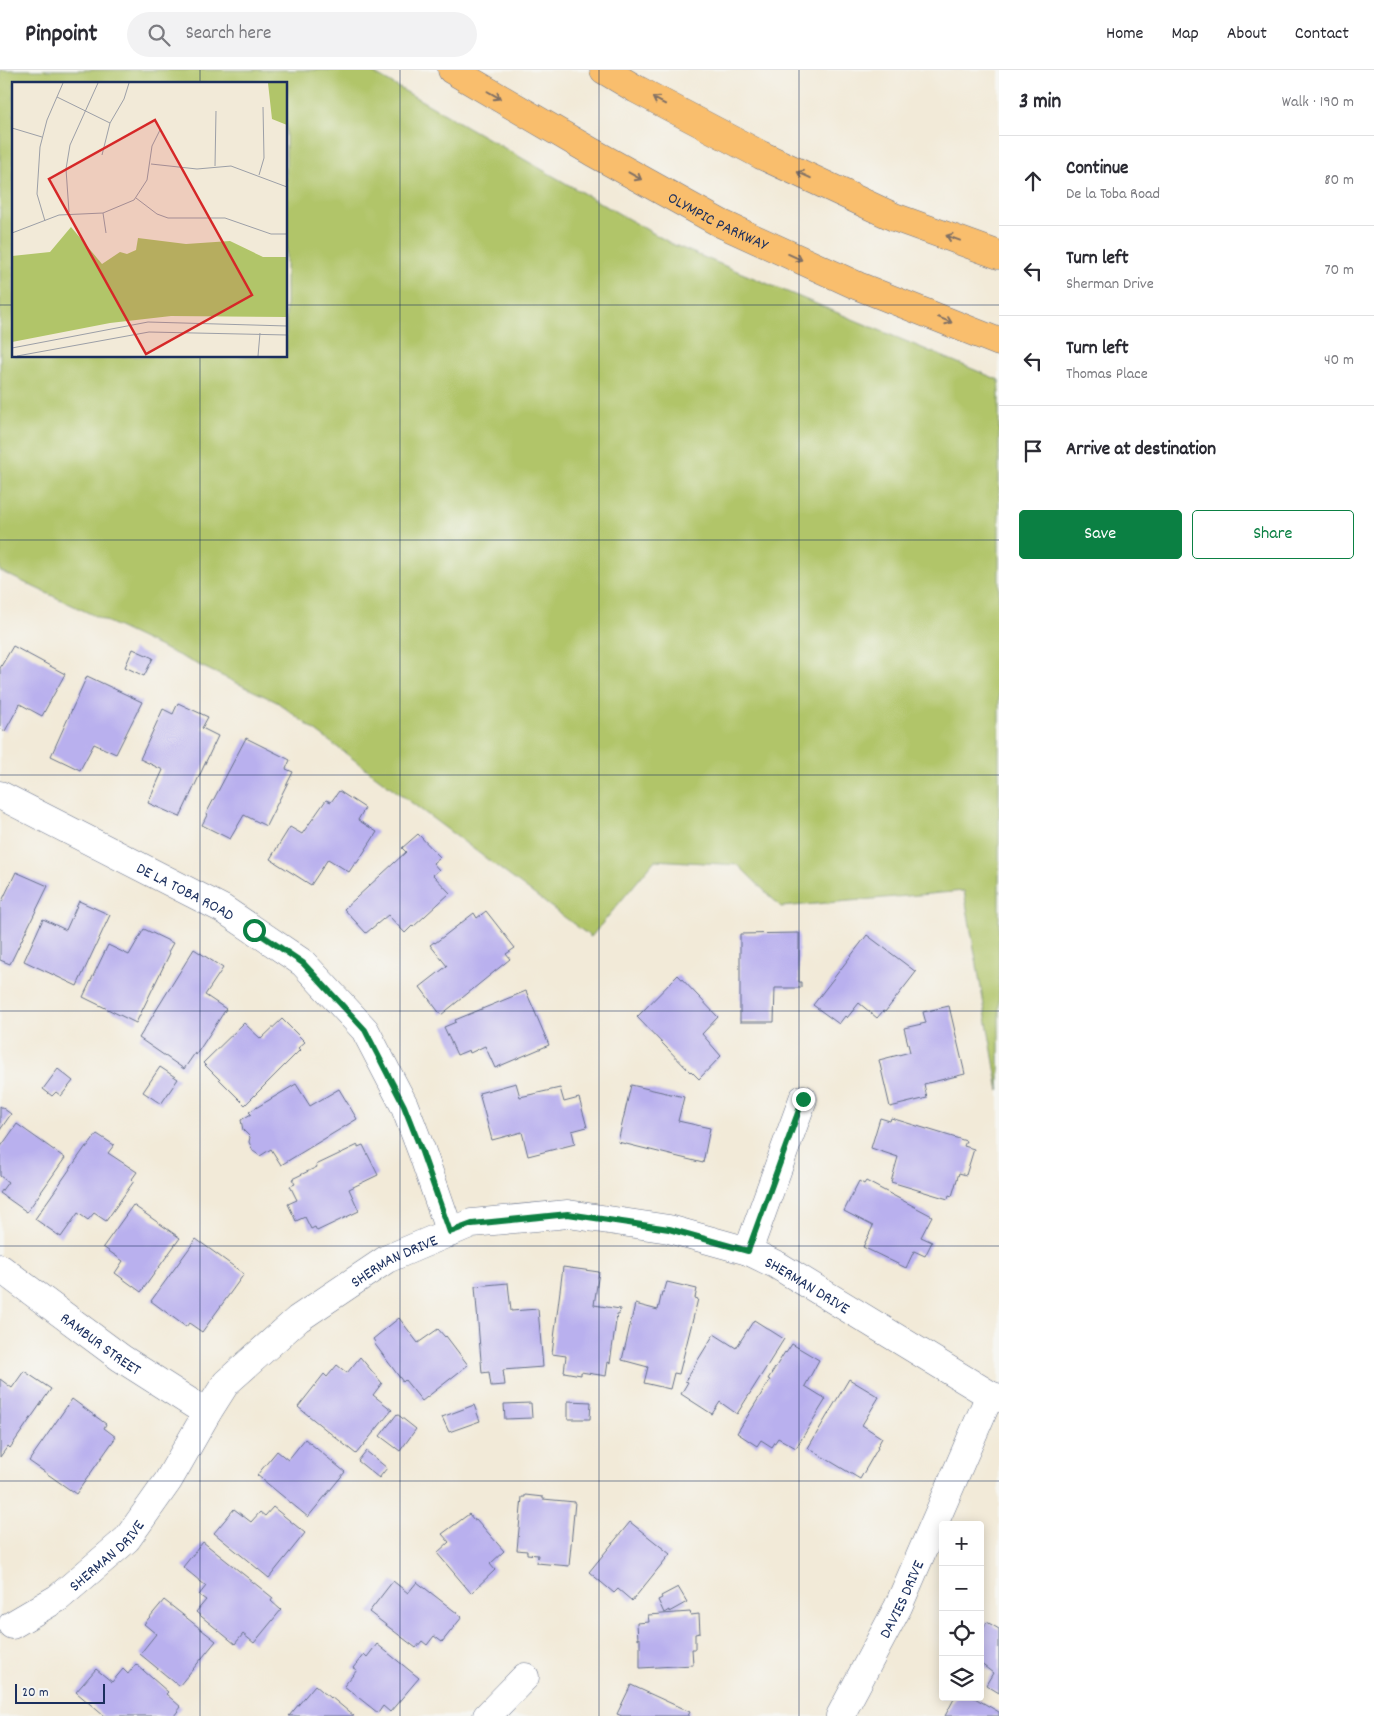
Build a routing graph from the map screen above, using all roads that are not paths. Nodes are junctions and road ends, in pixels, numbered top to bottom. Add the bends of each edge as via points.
1 (452, 70) edge
2 (604, 70) edge
3 (999, 255) edge
4 (999, 342) edge
5 (0, 795) edge
6 (803, 1099) dead end
7 (450, 1232) junction
8 (748, 1251) junction
9 (0, 1268) edge
10 (994, 1396) edge
11 (207, 1413) junction
12 (12, 1625) dead end
13 (525, 1677) dead end
14 (487, 1716) edge
15 (840, 1716) edge

1 -> 4 main road, OLYMPIC PARKWAY via 720,223 858,286
3 -> 2 main road via 894,217 761,155
5 - 7 street, DE LA TOBA ROAD via 224,909 303,963 365,1030 404,1106
6 - 8 street
7 - 8 street, SHERMAN DRIVE via 472,1224 568,1214 669,1229
7 - 11 street, SHERMAN DRIVE via 387,1259 298,1319 226,1383
8 - 10 street, SHERMAN DRIVE via 777,1265
9 - 11 street, RAMBUR STREET via 122,1358
10 - 15 street, DAVIES DRIVE via 898,1607
11 - 12 street, SHERMAN DRIVE via 168,1481 127,1539 58,1598
13 - 14 street

